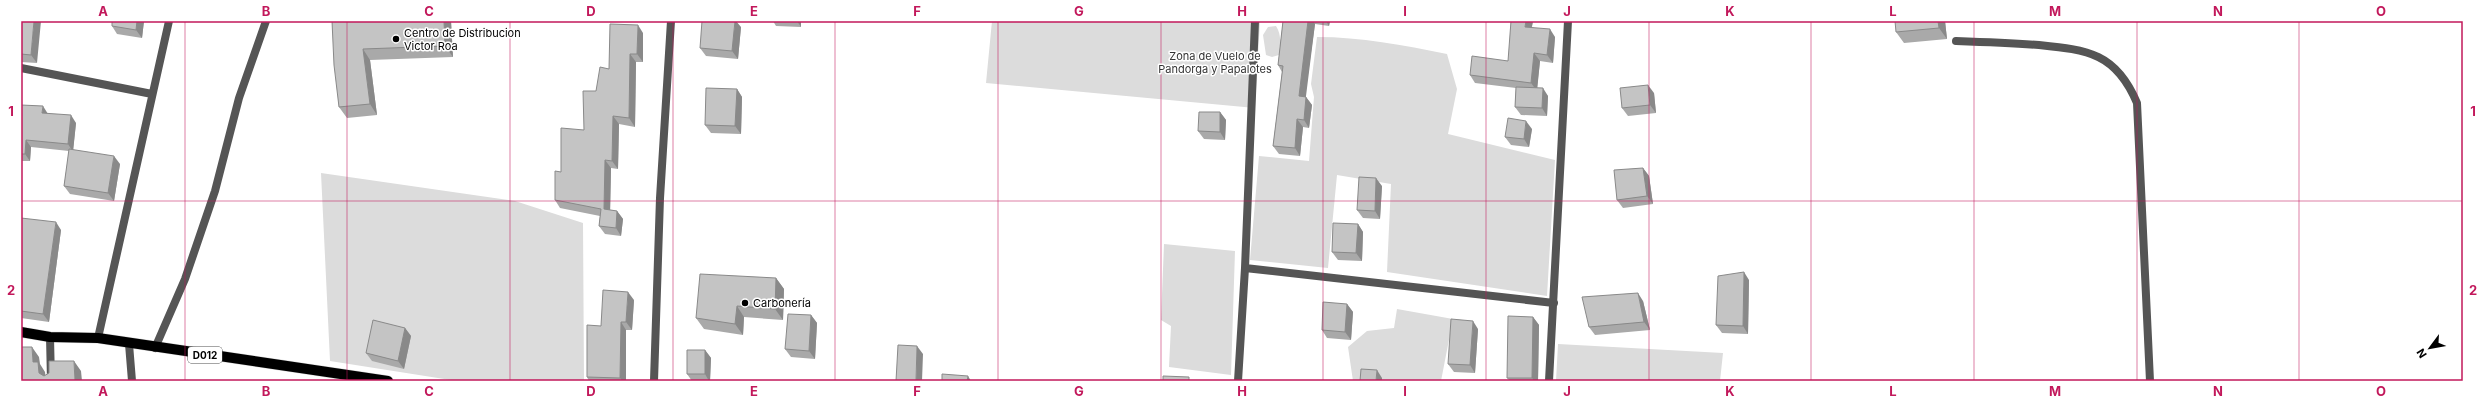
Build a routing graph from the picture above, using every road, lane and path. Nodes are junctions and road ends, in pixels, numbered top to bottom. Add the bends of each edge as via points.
1 (169, 21) edge
2 (266, 21) edge
3 (671, 21) edge
4 (1254, 21) edge
5 (1568, 21) edge
6 (1956, 41) dead end
7 (21, 68) edge
8 (152, 94) junction
9 (1245, 268) junction
10 (1554, 303) junction
11 (21, 332) edge
12 (50, 337) junction
13 (98, 338) junction
14 (129, 344) junction
15 (155, 348) junction
16 (51, 381) edge
17 (132, 381) edge
18 (388, 381) edge
19 (654, 381) edge
20 (1238, 381) edge
21 (1549, 381) edge
22 (2150, 381) edge

1 - 8 street
2 - 15 street via 239,98 215,191 186,279
3 - 19 street via 660,198
4 - 9 street
5 - 10 street
6 - 22 street via 2007,42 2080,49 2102,58 2127,82 2137,103
7 - 8 street
8 - 13 street
9 - 10 street
9 - 20 street
10 - 21 street
11 - 12 main road, D012
12 - 13 main road, D012
12 - 16 street
13 - 14 main road, D012
14 - 15 main road, D012
14 - 17 street
15 - 18 main road, D012

